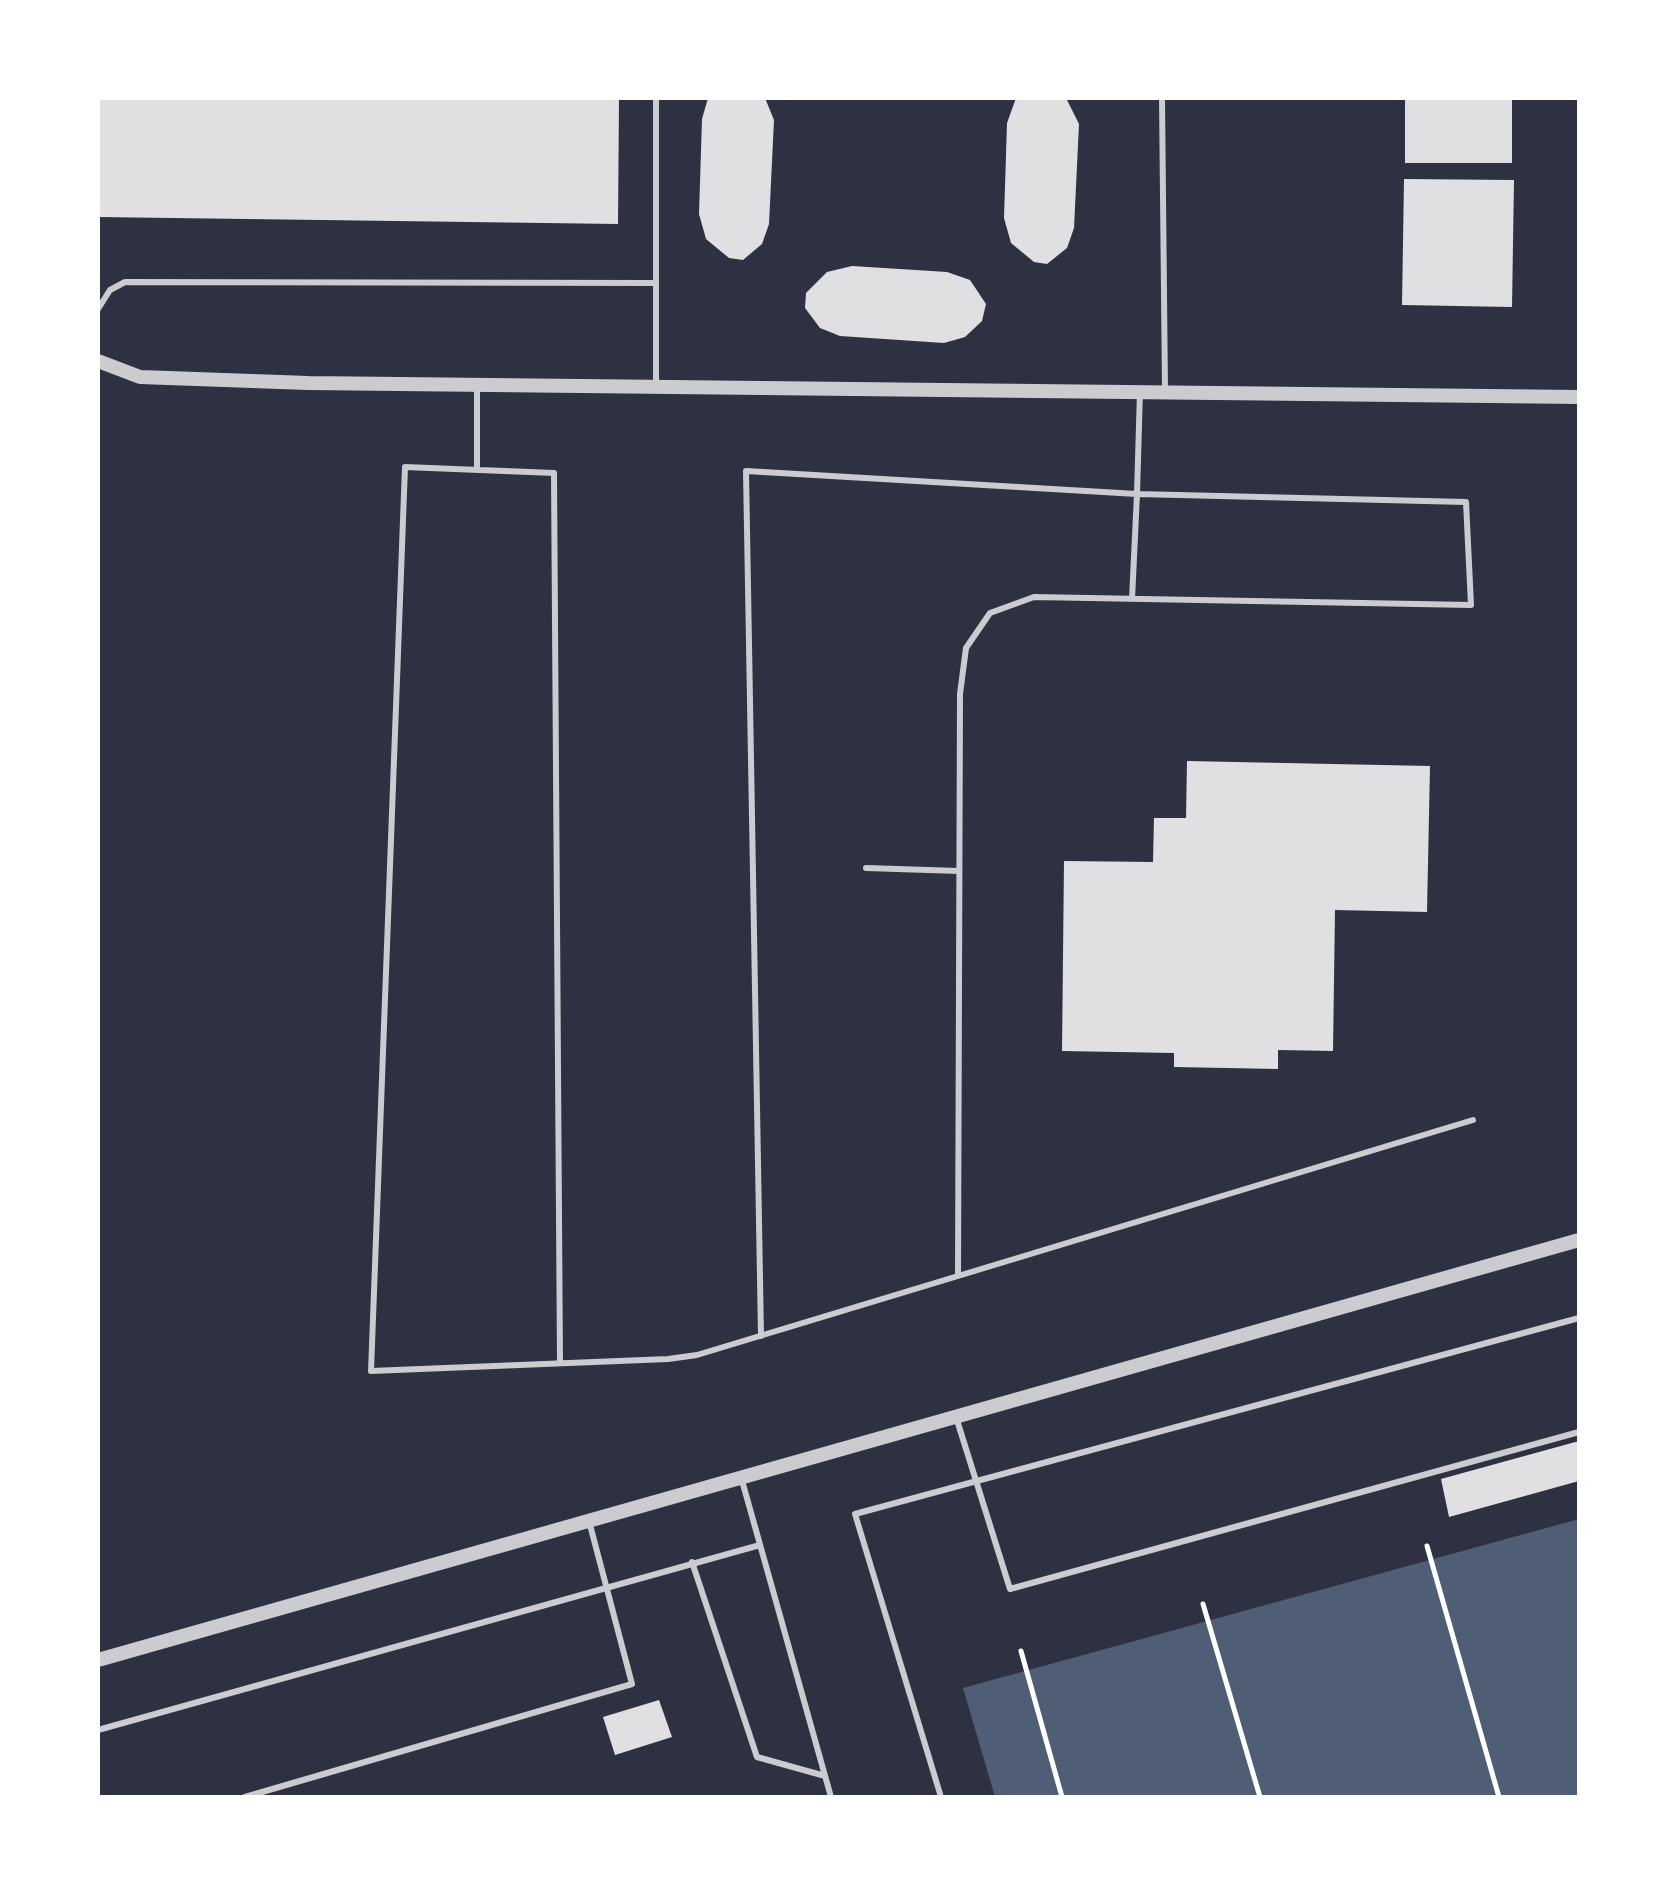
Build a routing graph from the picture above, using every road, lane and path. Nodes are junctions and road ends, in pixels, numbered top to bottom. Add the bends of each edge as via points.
1 (656, 98) edge
2 (1162, 98) edge
3 (654, 283) junction
4 (98, 309) edge
5 (98, 361) edge
6 (477, 384) junction
7 (656, 385) junction
8 (1140, 391) junction
9 (1165, 391) junction
10 (1579, 397) edge
11 (477, 470) junction
12 (1137, 494) junction
13 (1132, 599) junction
14 (866, 868) dead end
15 (959, 871) junction
16 (1473, 1120) dead end
17 (1579, 1240) edge
18 (958, 1276) junction
19 (1579, 1318) edge
20 (761, 1336) junction
21 (560, 1363) junction
22 (956, 1417) junction
23 (1579, 1432) edge
24 (741, 1477) junction
25 (976, 1482) junction
26 (589, 1520) junction
27 (760, 1545) junction
28 (1427, 1546) dead end
29 (692, 1562) junction
30 (606, 1585) junction
31 (1203, 1604) dead end
32 (1021, 1651) dead end
33 (98, 1660) edge
34 (98, 1730) edge
35 (825, 1776) junction
36 (245, 1797) edge
37 (831, 1797) edge
38 (941, 1797) edge
39 (1062, 1797) edge
40 (1260, 1797) edge
41 (1499, 1797) edge

1 - 3 lane
2 - 9 lane
3 - 4 lane via 125,282 110,290
3 - 7 lane
5 - 6 street via 140,377
6 - 7 street
6 - 11 lane
7 - 8 street
8 - 9 street
8 - 12 lane
9 - 10 street
11 - 21 lane via 554,473
11 - 21 lane via 405,467 371,1371
12 - 13 lane
12 - 13 lane via 1466,502 1471,605
12 - 20 lane via 746,471
13 - 15 lane via 1034,597 990,613 966,648 960,694
14 - 15 lane
15 - 18 lane
16 - 18 lane
17 - 22 street
18 - 20 lane
19 - 25 lane
20 - 21 lane via 697,1355
22 - 24 street
22 - 25 lane
23 - 25 lane via 1010,1589
24 - 26 street
24 - 27 lane
25 - 38 lane via 855,1514
26 - 30 lane
26 - 33 street
27 - 29 lane
27 - 35 lane
28 - 41 path
29 - 30 lane
29 - 35 lane via 757,1757
30 - 34 lane
30 - 36 lane via 632,1684
31 - 40 path
32 - 39 path
35 - 37 lane

